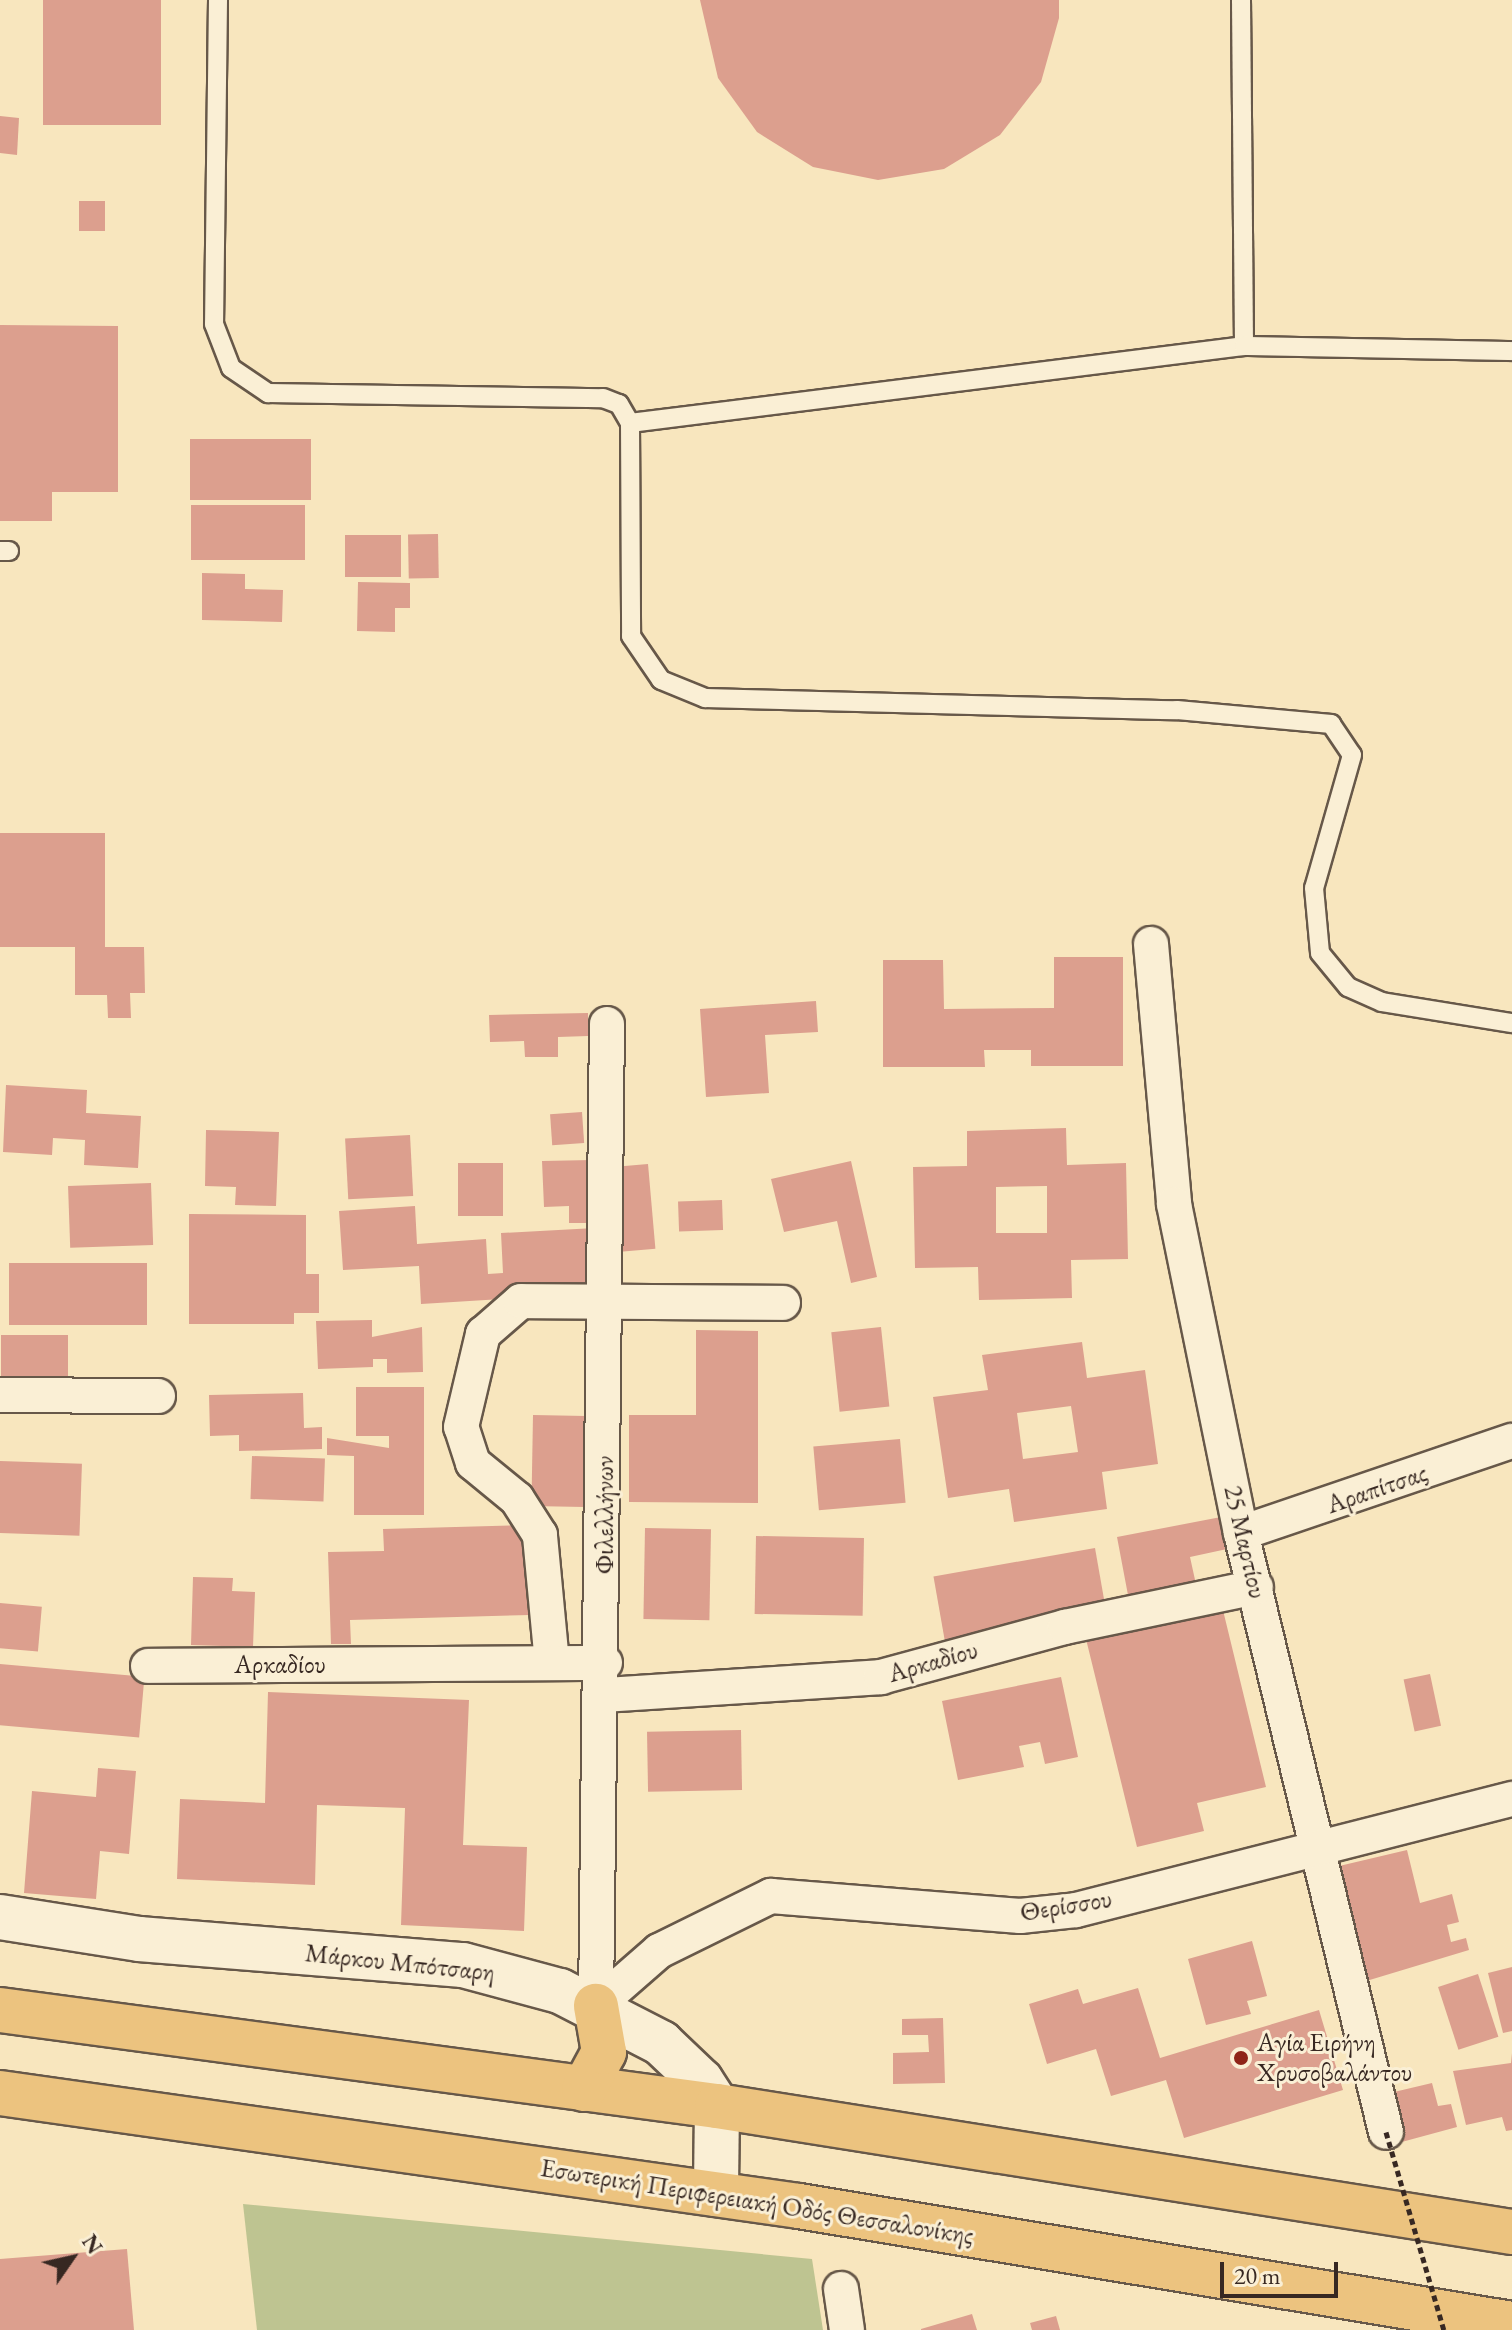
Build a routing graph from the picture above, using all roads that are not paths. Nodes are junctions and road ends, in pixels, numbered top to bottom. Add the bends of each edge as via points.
1 (218, 0) edge
2 (1241, 0) edge
3 (1244, 346) junction
4 (1512, 351) edge
5 (630, 423) junction
6 (1151, 944) dead end
7 (1512, 1023) edge
8 (607, 1024) dead end
9 (605, 1298) junction
10 (783, 1303) dead end
11 (0, 1395) edge
12 (158, 1396) dead end
13 (1512, 1441) edge
14 (1241, 1533) junction
15 (1256, 1587) junction
16 (552, 1663) junction
17 (148, 1666) dead end
18 (604, 1679) junction
19 (1512, 1799) edge
20 (1313, 1844) junction
21 (0, 1917) edge
22 (596, 2006) junction
23 (0, 2010) edge
24 (584, 2089) junction
25 (0, 2093) edge
26 (717, 2106) junction
27 (1386, 2132) road end
28 (716, 2194) junction
29 (1512, 2232) edge
30 (841, 2289) dead end
31 (1512, 2324) edge
32 (847, 2330) edge

1 - 5 lane via 214,324 231,368 268,393 603,398 619,404
2 - 3 lane
3 - 4 lane
3 - 5 lane
5 - 7 lane via 631,636 661,680 705,698 1177,710 1331,724 1352,755 1314,888 1320,953 1348,987 1382,1002
6 - 14 street, 25 Μαρτίου via 1174,1204
8 - 9 street, Φιλελλήνων
9 - 10 street
9 - 16 street via 521,1301 499,1314 483,1334 461,1427 473,1463 517,1499 540,1535
9 - 18 street, Φιλελλήνων
11 - 12 street
13 - 14 street, Αραπίτσας
14 - 15 street, 25 Μαρτίου
15 - 18 street, Αρκαδίου via 1065,1627 881,1677
15 - 20 street, 25 Μαρτίου
16 - 17 street, Αρκαδίου
16 - 18 street, Αρκαδίου
18 - 22 street, Φιλελλήνων
19 - 20 street, Θερίσσου
20 - 22 street, Θερίσσου via 1076,1910 1020,1916 771,1896 659,1951
20 - 27 street, 25 Μαρτίου
21 - 22 main road, Μάρκου Μπότσαρη via 139,1939 463,1965
22 - 24 highway via 604,2052
22 - 26 main road, Μάρκου Μπότσαρη via 684,2061
23 - 24 highway
24 - 26 highway
25 - 28 highway, Εσωτερική Περιφερειακή Οδός Θεσσαλονίκης
26 - 28 main road
26 - 29 highway
28 - 31 highway, Εσωτερική Περιφερειακή Οδός Θεσσαλονίκης
30 - 32 street

